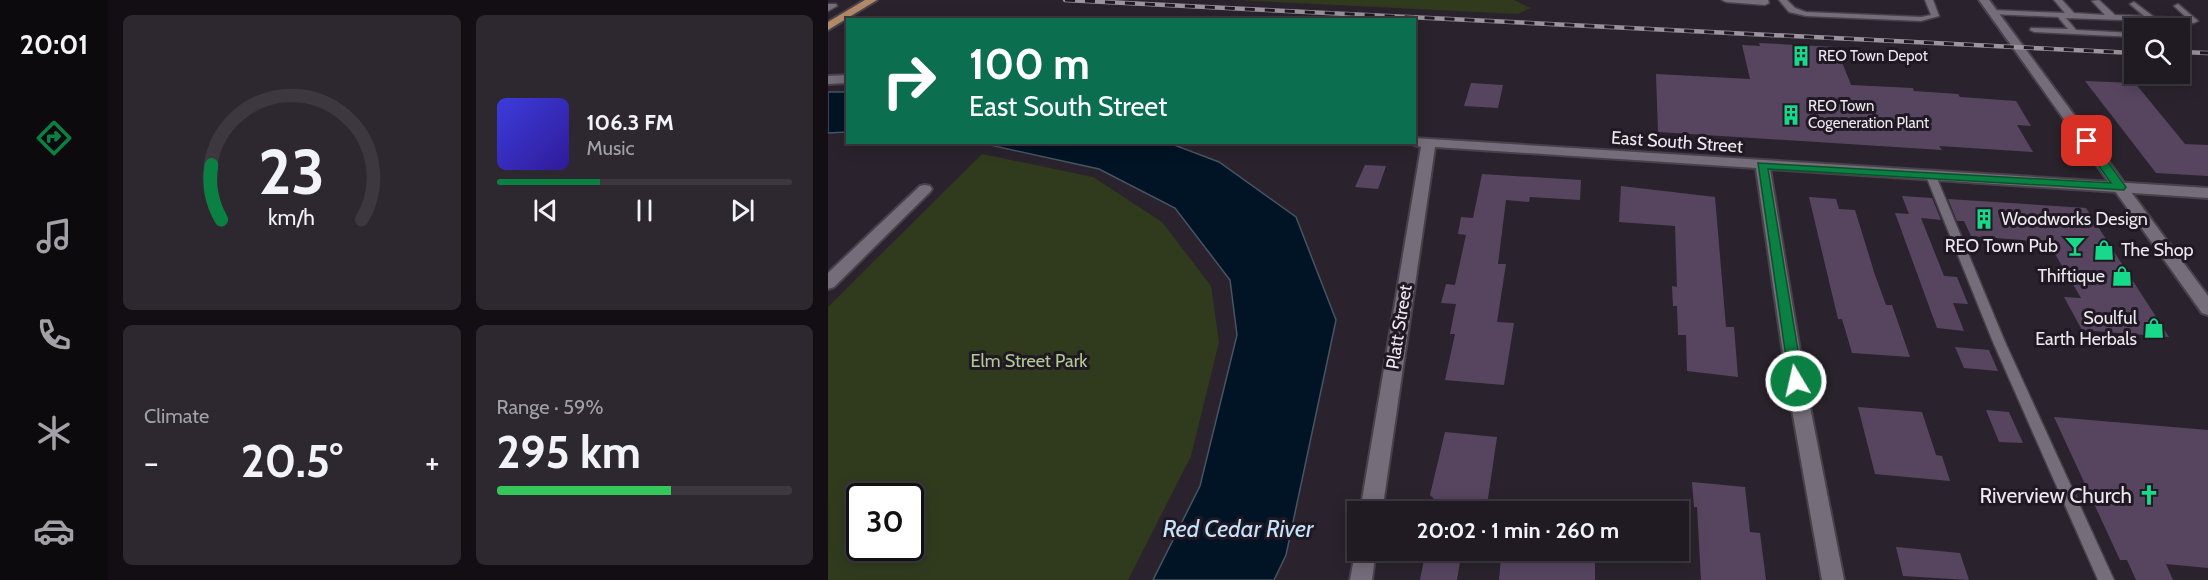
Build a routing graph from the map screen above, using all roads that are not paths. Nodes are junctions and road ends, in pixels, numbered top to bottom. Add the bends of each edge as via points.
1 (872, 0) edge
2 (1726, 0) edge
3 (1764, 0) edge
4 (1783, 0) edge
5 (1929, 0) edge
6 (1984, 0) edge
7 (2058, 0) edge
8 (2096, 1) edge
9 (2134, 4) dead end
10 (2178, 6) dead end
11 (1992, 12) junction
12 (2060, 15) junction
13 (2071, 15) junction
14 (2112, 17) junction
15 (2132, 18) edge
16 (2150, 18) edge
17 (2190, 21) edge
18 (828, 27) edge
19 (2034, 30) dead end
20 (2074, 32) junction
21 (2124, 34) edge
22 (846, 79) edge
23 (828, 80) edge
24 (1420, 143) edge
25 (1762, 165) junction
26 (1932, 176) junction
27 (2120, 187) junction
28 (925, 189) dead end
29 (2208, 193) edge
30 (828, 283) edge
31 (2208, 309) edge
32 (1373, 501) edge
33 (1364, 561) edge
34 (1361, 580) edge
35 (1833, 580) edge
36 (2106, 580) edge

1 - 18 main road
2 - 3 lane via 1765,3
4 - 5 lane via 1792,10 1806,14 1921,20 1935,16
6 - 11 street
7 - 13 lane
8 - 14 lane
9 - 16 lane
10 - 17 lane via 2194,21
11 - 12 lane
11 - 27 street
12 - 13 lane
12 - 20 lane
13 - 14 lane
14 - 15 lane
19 - 20 lane
20 - 21 lane
22 - 23 street
24 - 25 street, East South Street
24 - 32 street, Platt Street via 1424,160
25 - 26 street, East South Street
25 - 35 street
26 - 27 street, East South Street
26 - 36 lane via 1999,342
27 - 29 street, East South Street
27 - 31 street
28 - 30 street
33 - 34 street

